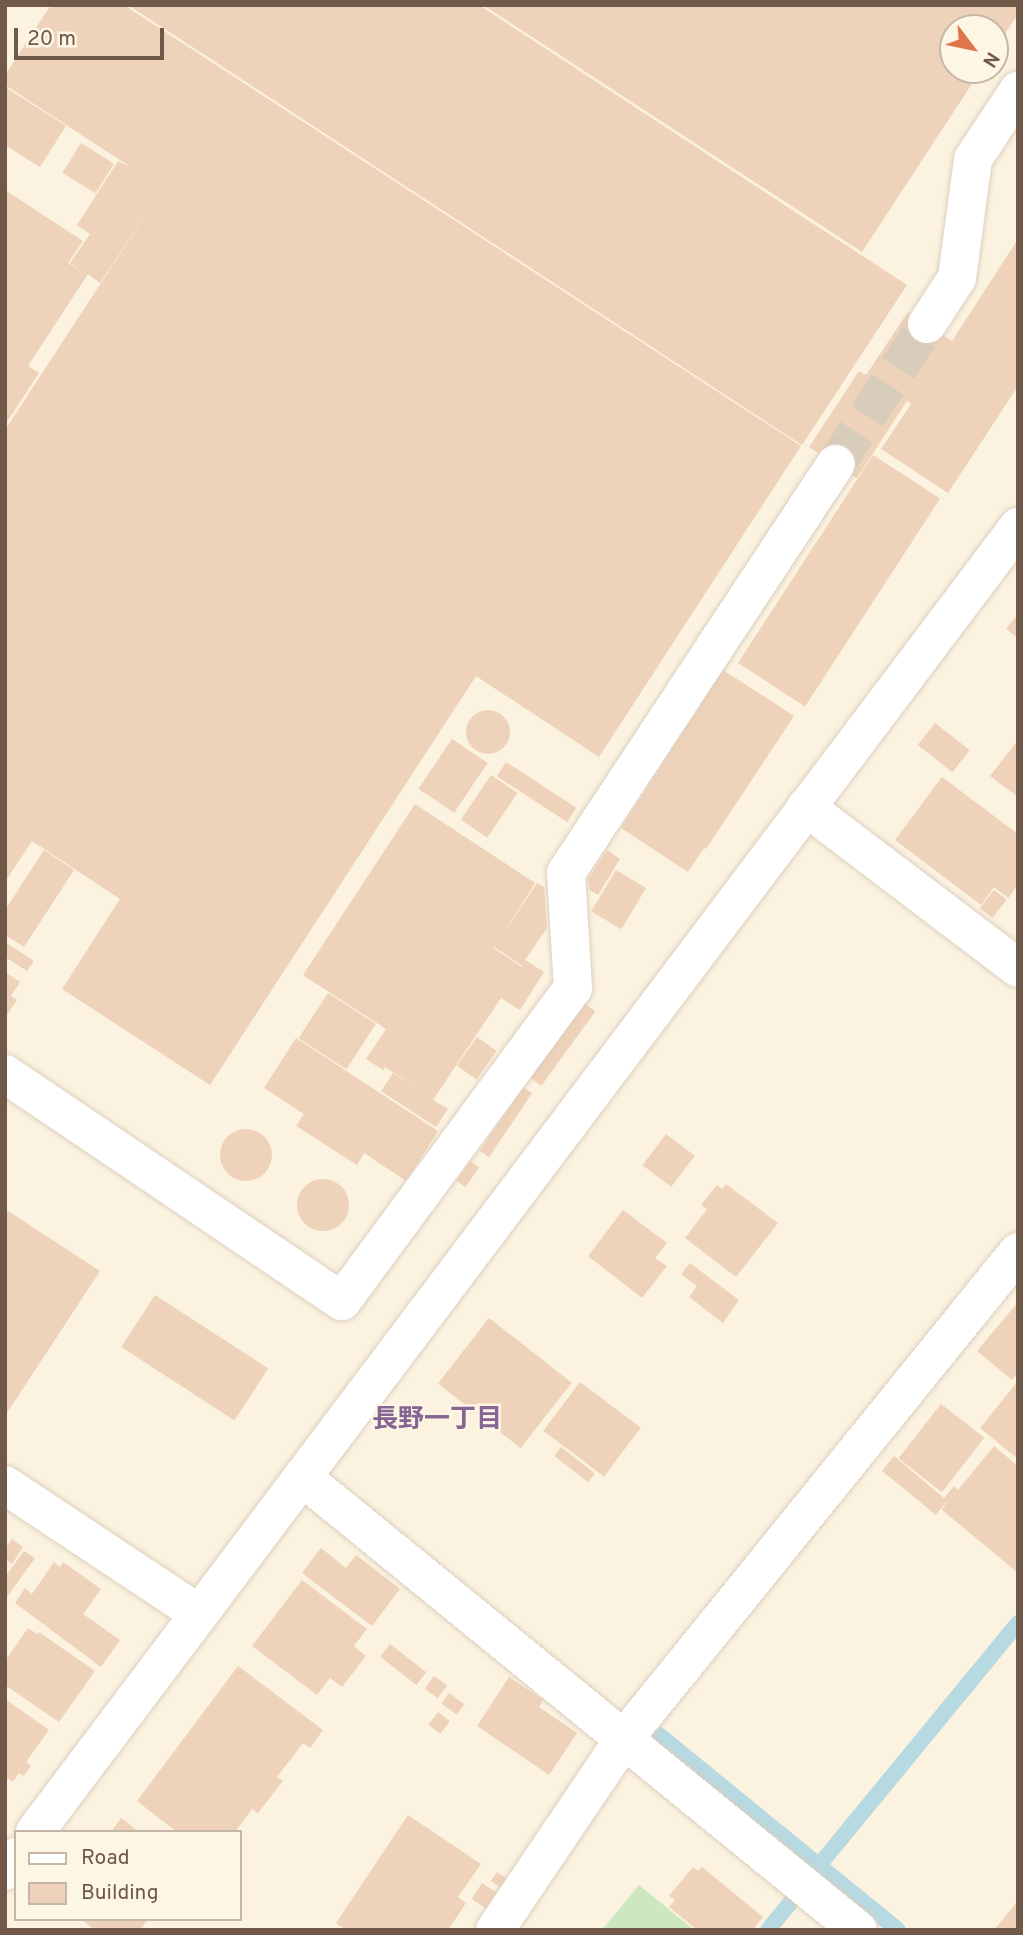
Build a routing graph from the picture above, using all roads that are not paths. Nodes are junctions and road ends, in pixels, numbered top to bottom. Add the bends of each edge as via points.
1 (1018, 91) edge
2 (927, 324) tunnel mouth
3 (836, 464) tunnel mouth
4 (1018, 527) edge
5 (807, 807) junction
6 (1018, 968) edge
7 (5, 1074) edge
8 (1018, 1252) edge
9 (302, 1477) junction
10 (5, 1485) edge
11 (199, 1614) junction
12 (624, 1739) junction
13 (37, 1830) edge
14 (513, 1923) edge
15 (858, 1930) edge

1 - 2 street via 973,159 957,278
3 - 7 street via 566,873 573,988 342,1301
4 - 5 street
5 - 6 street
5 - 9 street
8 - 12 street
9 - 11 street
9 - 12 street
10 - 11 street
11 - 13 street
12 - 14 street
12 - 15 street

